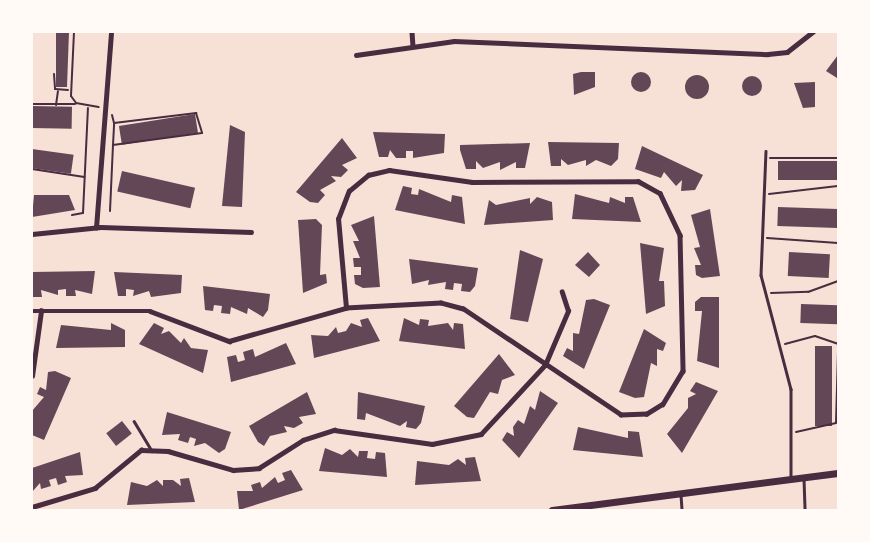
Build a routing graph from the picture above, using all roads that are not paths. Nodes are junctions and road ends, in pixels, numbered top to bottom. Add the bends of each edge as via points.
1 (110, 32) edge
2 (412, 32) edge
3 (813, 32) edge
4 (413, 45) junction
5 (356, 55) dead end
6 (766, 152) dead end
7 (96, 228) junction
8 (251, 232) dead end
9 (32, 234) edge
10 (562, 292) dead end
11 (346, 308) junction
12 (32, 311) edge
13 (41, 311) junction
14 (545, 365) junction
15 (32, 376) edge
16 (134, 421) dead end
17 (152, 451) junction
18 (838, 473) edge
19 (803, 476) junction
20 (792, 477) junction
21 (681, 492) junction
22 (32, 507) edge
23 (585, 508) edge
24 (552, 510) edge
25 (682, 510) edge
26 (805, 510) edge

1 - 7 street
2 - 4 street
3 - 4 street via 788,52 768,54
4 - 5 street
6 - 20 lane via 763,293 792,389
7 - 8 street
7 - 9 street
10 - 14 street via 568,311
11 - 13 street via 229,341 150,311
11 - 14 street via 452,305 480,318
11 - 14 street via 338,219 349,191 368,176 389,170 472,182 638,181 660,193 680,235 683,371 663,404 647,414 621,415
12 - 13 street
13 - 15 street
14 - 17 street via 481,434 452,442 334,430 303,440 259,468 233,470
16 - 17 lane
17 - 22 street via 141,450 95,488
18 - 19 main road
19 - 20 main road
19 - 26 lane
20 - 21 main road
21 - 23 main road
21 - 25 lane
23 - 24 main road

